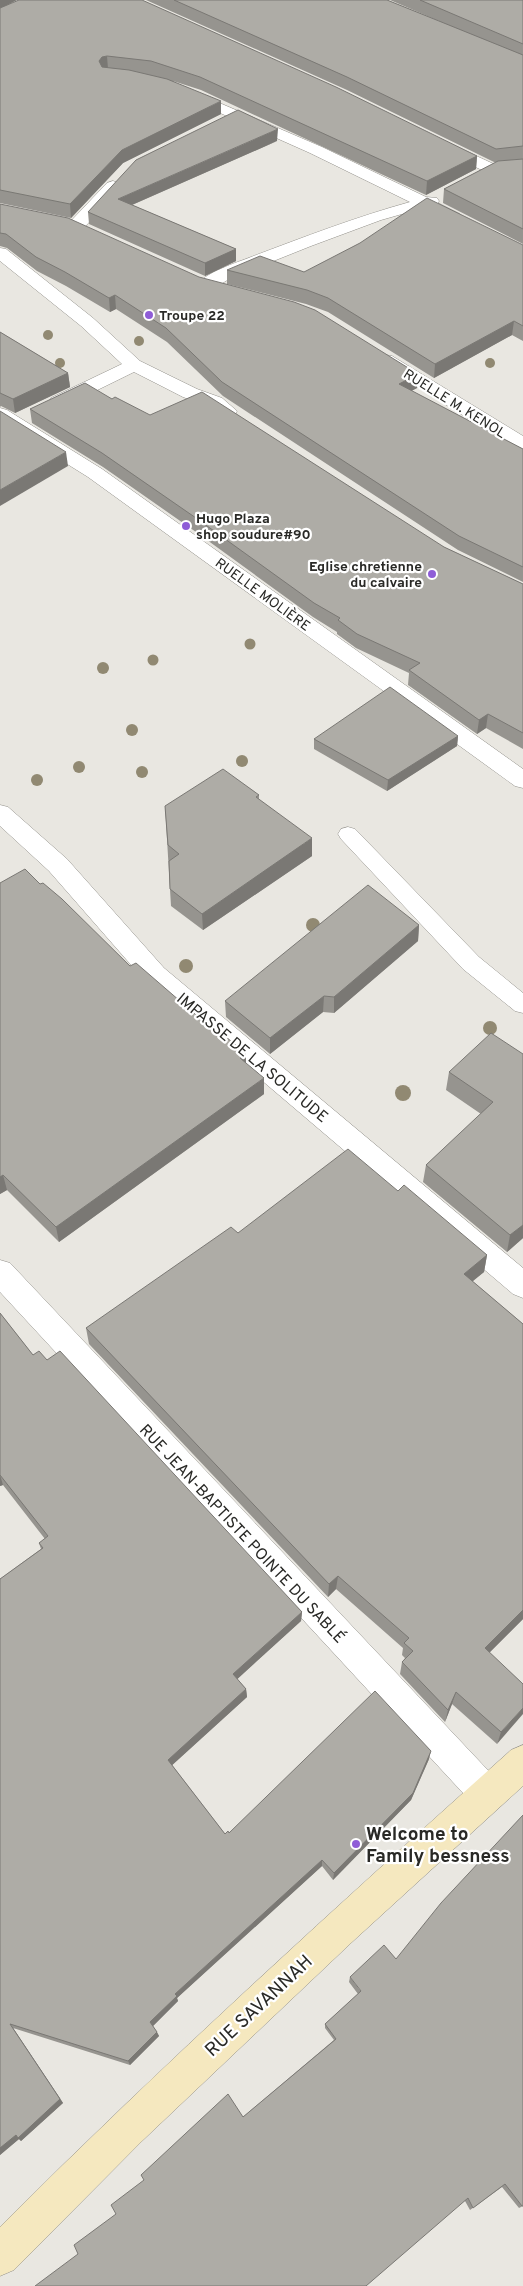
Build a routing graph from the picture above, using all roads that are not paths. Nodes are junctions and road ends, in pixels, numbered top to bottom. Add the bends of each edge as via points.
1 (169, 86) edge
2 (237, 114) junction
3 (219, 123) edge
4 (430, 139) edge
5 (124, 175) edge
6 (473, 179) edge
7 (443, 195) edge
8 (426, 203) junction
9 (469, 224) edge
10 (94, 234) edge
11 (0, 253) edge
12 (189, 277) edge
13 (206, 285) junction
14 (228, 292) edge
15 (368, 349) edge
16 (134, 365) junction
17 (23, 415) edge
18 (245, 422) edge
19 (523, 444) edge
20 (523, 780) edge
21 (0, 813) edge
22 (348, 834) dead end
23 (523, 1005) edge
24 (0, 1272) edge
25 (523, 1285) edge
26 (523, 1762) edge
27 (487, 1794) junction
28 (0, 2256) edge

1 - 2 street
2 - 3 street
2 - 8 street
4 - 6 street via 499,168
5 - 10 street via 68,224
7 - 8 street
8 - 9 street
8 - 13 street via 305,242 225,274
11 - 16 street via 87,322
12 - 13 street
13 - 14 street
15 - 19 street, RUELLE M. KENOL
16 - 17 street
16 - 18 street via 215,402
17 - 20 street, RUELLE MOLIÈRE via 95,474
21 - 25 street, IMPASSE DE LA SOLITUDE via 58,865 155,975
22 - 23 lane via 471,963
24 - 27 street, RUE JEAN-BAPTISTE POINTE DU SABLÉ
26 - 27 street, RUE SAVANNAH
27 - 28 street, RUE SAVANNAH via 127,2128

